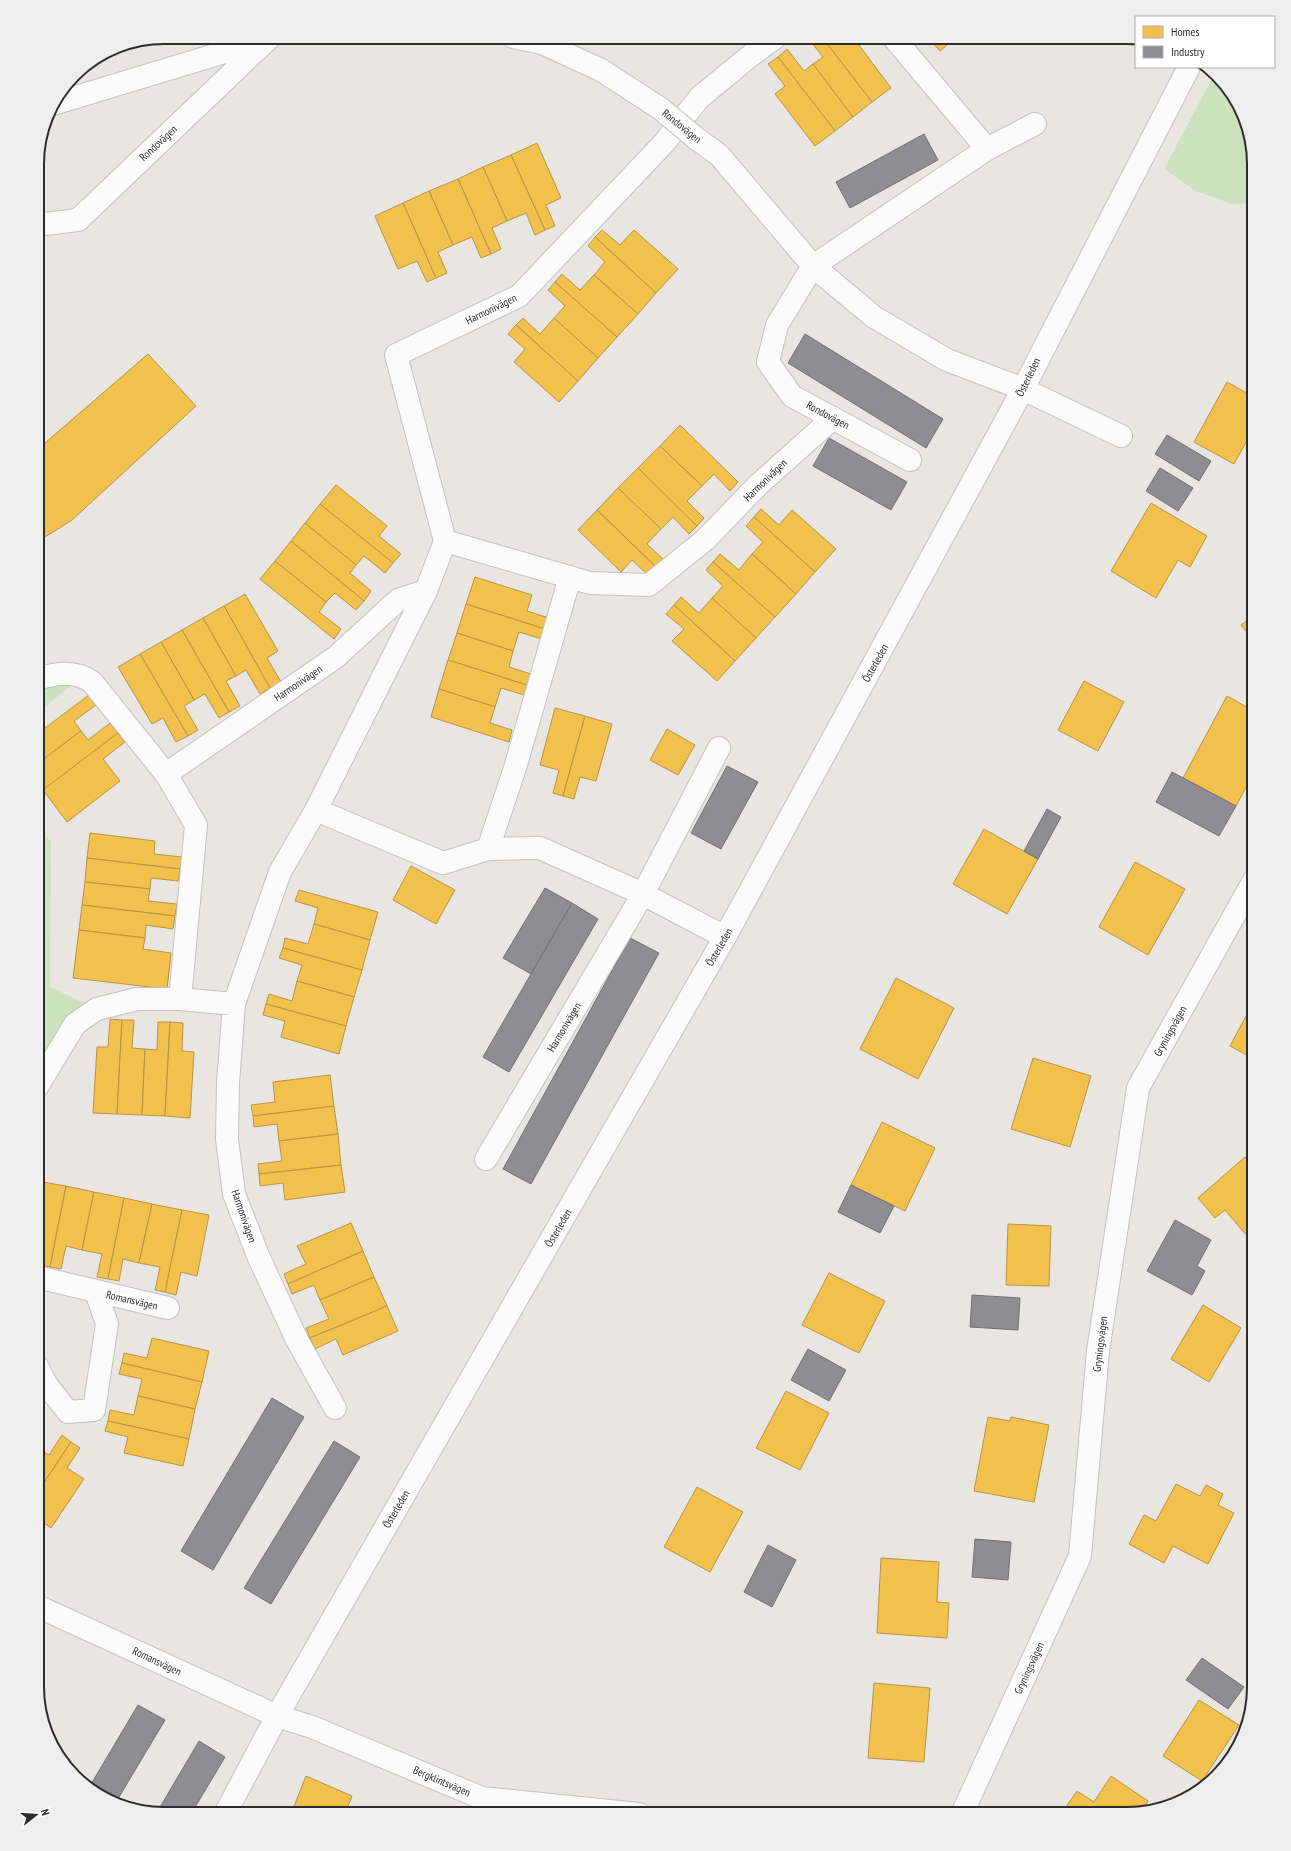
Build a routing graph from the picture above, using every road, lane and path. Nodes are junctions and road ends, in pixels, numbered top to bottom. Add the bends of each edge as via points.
1 (252, 44) edge
2 (266, 44) edge
3 (544, 44) edge
4 (766, 44) edge
5 (898, 44) edge
6 (1188, 68) edge
7 (62, 101) edge
8 (1035, 124) dead end
9 (987, 149) junction
10 (44, 224) edge
11 (813, 266) junction
12 (1023, 389) junction
13 (833, 418) junction
14 (1121, 436) dead end
15 (910, 460) dead end
16 (445, 541) junction
17 (570, 577) junction
18 (426, 591) junction
19 (44, 677) edge
20 (719, 748) dead end
21 (166, 774) junction
22 (316, 810) junction
23 (488, 849) junction
24 (1247, 893) edge
25 (643, 894) junction
26 (726, 937) junction
27 (180, 999) junction
28 (234, 1004) junction
29 (44, 1075) edge
30 (486, 1159) dead end
31 (44, 1279) edge
32 (96, 1292) junction
33 (168, 1308) dead end
34 (44, 1380) edge
35 (334, 1408) dead end
36 (44, 1609) edge
37 (277, 1716) junction
38 (229, 1807) edge
39 (570, 1807) edge
40 (965, 1807) edge

1 - 7 street, Rondovägen
2 - 10 street, Rondovägen via 78,220
3 - 11 street, Rondovägen, bridge via 601,70 661,109 719,155
4 - 16 street, Harmonivägen via 699,98 664,143 519,296 396,355
5 - 9 street
6 - 12 street, Österleden
8 - 9 street, Rondovägen
9 - 11 street, Rondovägen
11 - 12 street, Rondovägen via 874,318 947,360
11 - 13 street, Rondovägen via 777,325 768,362 792,396
12 - 14 street, Rondovägen
12 - 26 street, Österleden
13 - 15 street, Rondovägen
13 - 17 street, Harmonivägen via 758,485 705,540 650,586 590,583
16 - 17 street, Harmonivägen
16 - 18 street, Harmonivägen
17 - 23 street via 515,768
18 - 21 street, Harmonivägen via 398,600 336,657
18 - 22 street, Harmonivägen
19 - 21 street via 52,674 68,674 83,676 92,682
20 - 25 street, Harmonivägen
21 - 27 street via 196,825
22 - 23 street via 442,863
22 - 28 street, Harmonivägen via 280,872
23 - 25 street via 540,848
24 - 40 street, Gryningsvägen via 1138,1088 1098,1351 1080,1556
25 - 26 street
25 - 30 street, Harmonivägen
26 - 37 street, Österleden
27 - 28 street
27 - 29 street via 137,999 97,1009 75,1024
28 - 35 street, Harmonivägen via 227,1139 234,1194 259,1258 297,1340
31 - 32 street, Romansvägen
32 - 33 street, Romansvägen
32 - 34 street, Romansvägen via 107,1324 94,1410 68,1412
36 - 37 street, Romansvägen
37 - 38 street, Österleden
37 - 39 street, Bergklintsvägen via 312,1727 482,1798

